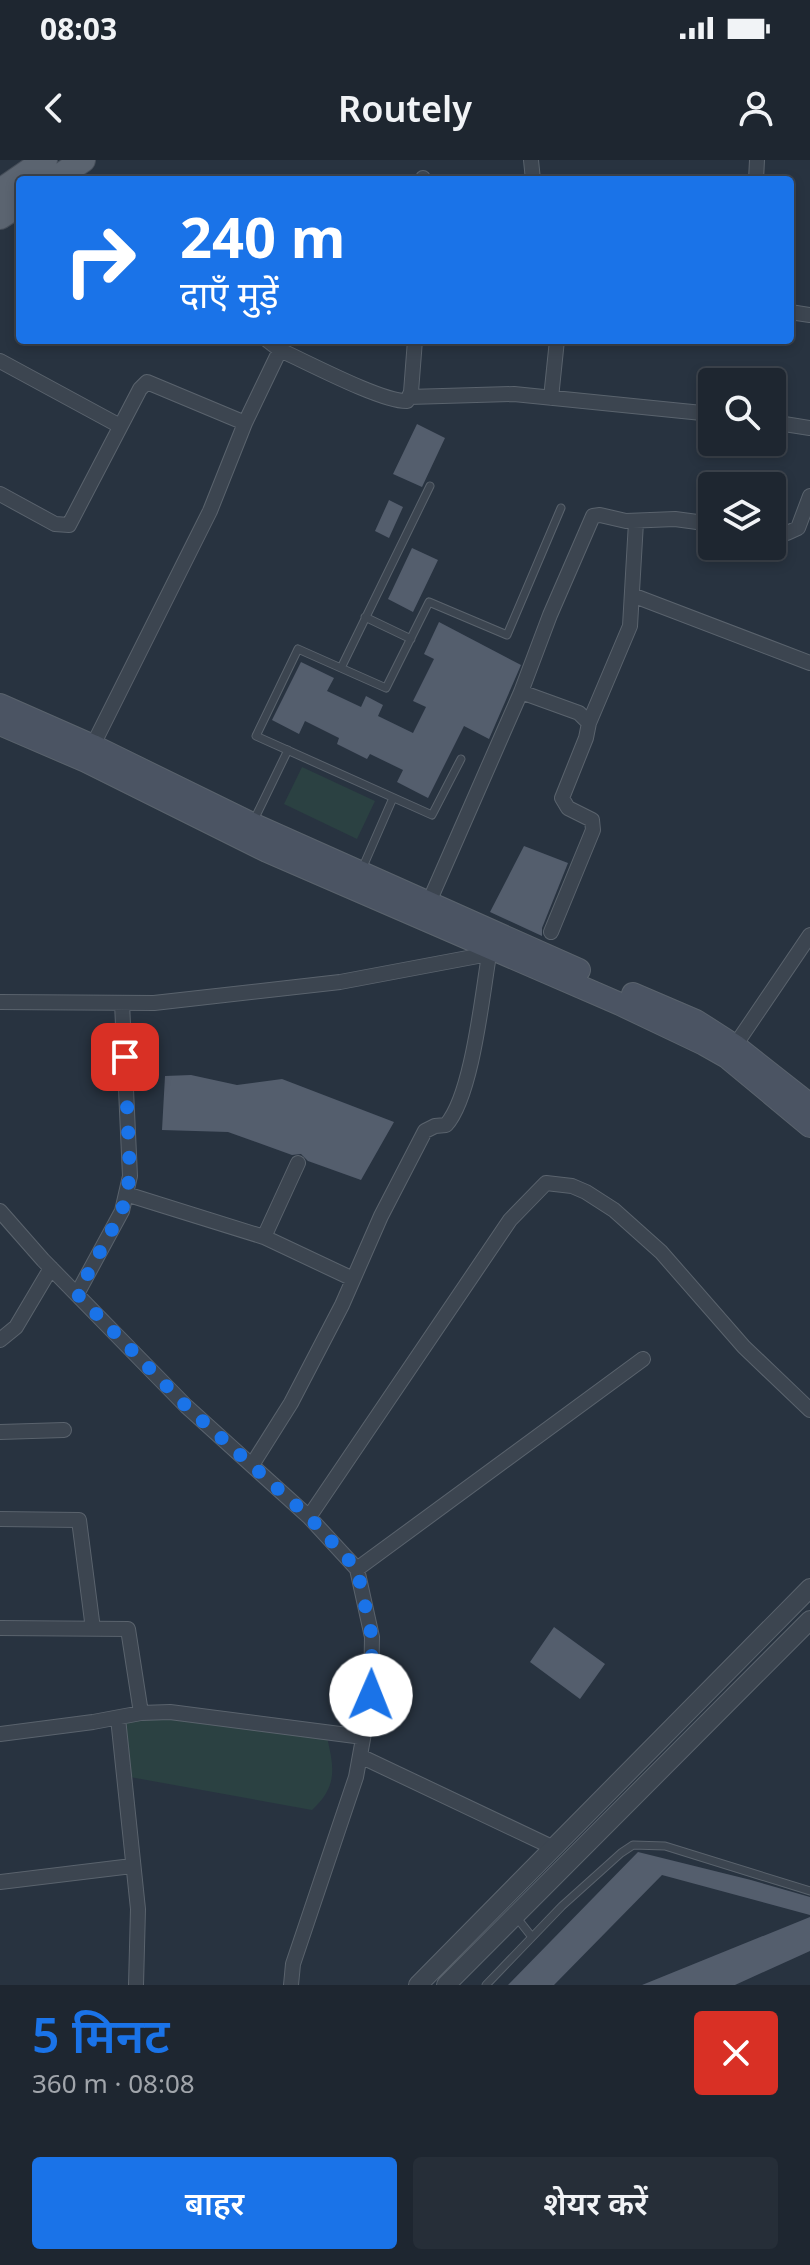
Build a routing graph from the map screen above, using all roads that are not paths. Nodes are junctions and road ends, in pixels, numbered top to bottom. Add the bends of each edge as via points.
1 (45, 160) edge
2 (83, 160) edge
3 (22, 176) edge
4 (60, 176) edge
5 (272, 344) edge
6 (415, 344) edge
7 (557, 344) edge
8 (280, 350) junction
9 (0, 361) edge
10 (409, 397) junction
11 (551, 398) junction
12 (698, 413) edge
13 (245, 423) junction
14 (786, 424) edge
15 (120, 426) junction
16 (810, 428) edge
17 (430, 486) dead end
18 (0, 494) edge
19 (810, 496) edge
20 (561, 508) dead end
21 (636, 522) junction
22 (698, 522) edge
23 (786, 533) edge
24 (632, 595) junction
25 (365, 617) junction
26 (411, 639) junction
27 (810, 663) edge
28 (341, 668) junction
29 (521, 692) junction
30 (0, 705) edge
31 (589, 723) junction
32 (0, 724) edge
33 (288, 750) junction
34 (89, 754) junction
35 (461, 759) dead end
36 (393, 798) junction
37 (248, 831) junction
38 (361, 873) junction
39 (429, 902) junction
40 (551, 932) dead end
41 (810, 935) edge
42 (494, 953) junction
43 (0, 1002) edge
44 (122, 1003) junction
45 (731, 1052) junction
46 (810, 1105) edge
47 (810, 1126) edge
48 (298, 1163) dead end
49 (126, 1194) junction
50 (0, 1211) edge
51 (7, 1228) edge
52 (264, 1237) junction
53 (51, 1268) junction
54 (353, 1279) junction
55 (77, 1294) junction
56 (0, 1340) edge
57 (643, 1359) dead end
58 (810, 1410) edge
59 (64, 1430) dead end
60 (0, 1432) edge
61 (252, 1465) junction
62 (309, 1517) junction
63 (0, 1519) edge
64 (357, 1569) junction
65 (810, 1588) edge
66 (810, 1620) edge
67 (0, 1628) edge
68 (93, 1629) junction
69 (141, 1713) junction
70 (118, 1718) junction
71 (0, 1734) edge
72 (363, 1737) junction
73 (360, 1756) junction
74 (554, 1848) junction
75 (132, 1866) junction
76 (0, 1882) edge
77 (810, 1891) edge
78 (516, 1917) junction
79 (532, 1937) junction
80 (136, 1985) edge
81 (291, 1985) edge
82 (418, 1985) edge
83 (446, 1985) edge
84 (486, 1985) edge

1 - 3 main road
2 - 4 main road
5 - 8 street
6 - 10 street
7 - 11 street
8 - 10 street via 382,396 401,401
8 - 13 street
9 - 15 street
10 - 11 street
11 - 12 street
13 - 15 street via 147,382
13 - 34 street via 210,511
14 - 16 street
15 - 18 street via 69,525 55,524
17 - 25 lane
19 - 23 street via 798,528
20 - 26 lane via 507,635 429,602
21 - 22 street
21 - 24 street
21 - 29 street via 593,516
24 - 27 street
24 - 31 street via 630,626
25 - 26 lane
25 - 28 lane
26 - 28 lane via 386,688
28 - 33 lane via 298,649 256,736
29 - 31 street via 579,713
29 - 39 street
30 - 34 main road
31 - 40 street via 562,798 568,808 592,820 593,830
32 - 34 main road
33 - 36 lane
33 - 37 lane
34 - 37 main road
35 - 36 lane via 432,815
36 - 38 lane
37 - 38 main road
37 - 42 main road via 267,851
38 - 39 main road
39 - 45 main road via 696,1021
41 - 45 street
42 - 44 street via 340,982
42 - 45 main road
42 - 54 street via 466,1087 455,1115 446,1125 425,1131
43 - 44 street
44 - 49 street via 130,1162
45 - 46 main road
45 - 47 main road
48 - 52 street
49 - 52 street
49 - 55 street
50 - 51 street
51 - 53 street
52 - 54 street
53 - 55 street
53 - 56 street via 16,1327
54 - 61 street via 291,1403
55 - 61 street
57 - 64 street
58 - 62 street via 744,1347 661,1252 614,1210 572,1186 546,1183 510,1220
59 - 60 street
61 - 62 street
62 - 64 street
63 - 68 street via 79,1520
64 - 72 street via 372,1637 371,1695
65 - 74 street
66 - 78 street
67 - 68 street
68 - 69 street via 128,1629
69 - 70 street
69 - 72 street via 220,1717
70 - 71 street
70 - 75 street
72 - 73 street
73 - 74 street
73 - 81 street via 293,1964
74 - 82 street
75 - 76 street
75 - 80 street via 138,1909
77 - 79 lane via 665,1846 633,1845
78 - 79 lane
78 - 83 street
79 - 84 lane

